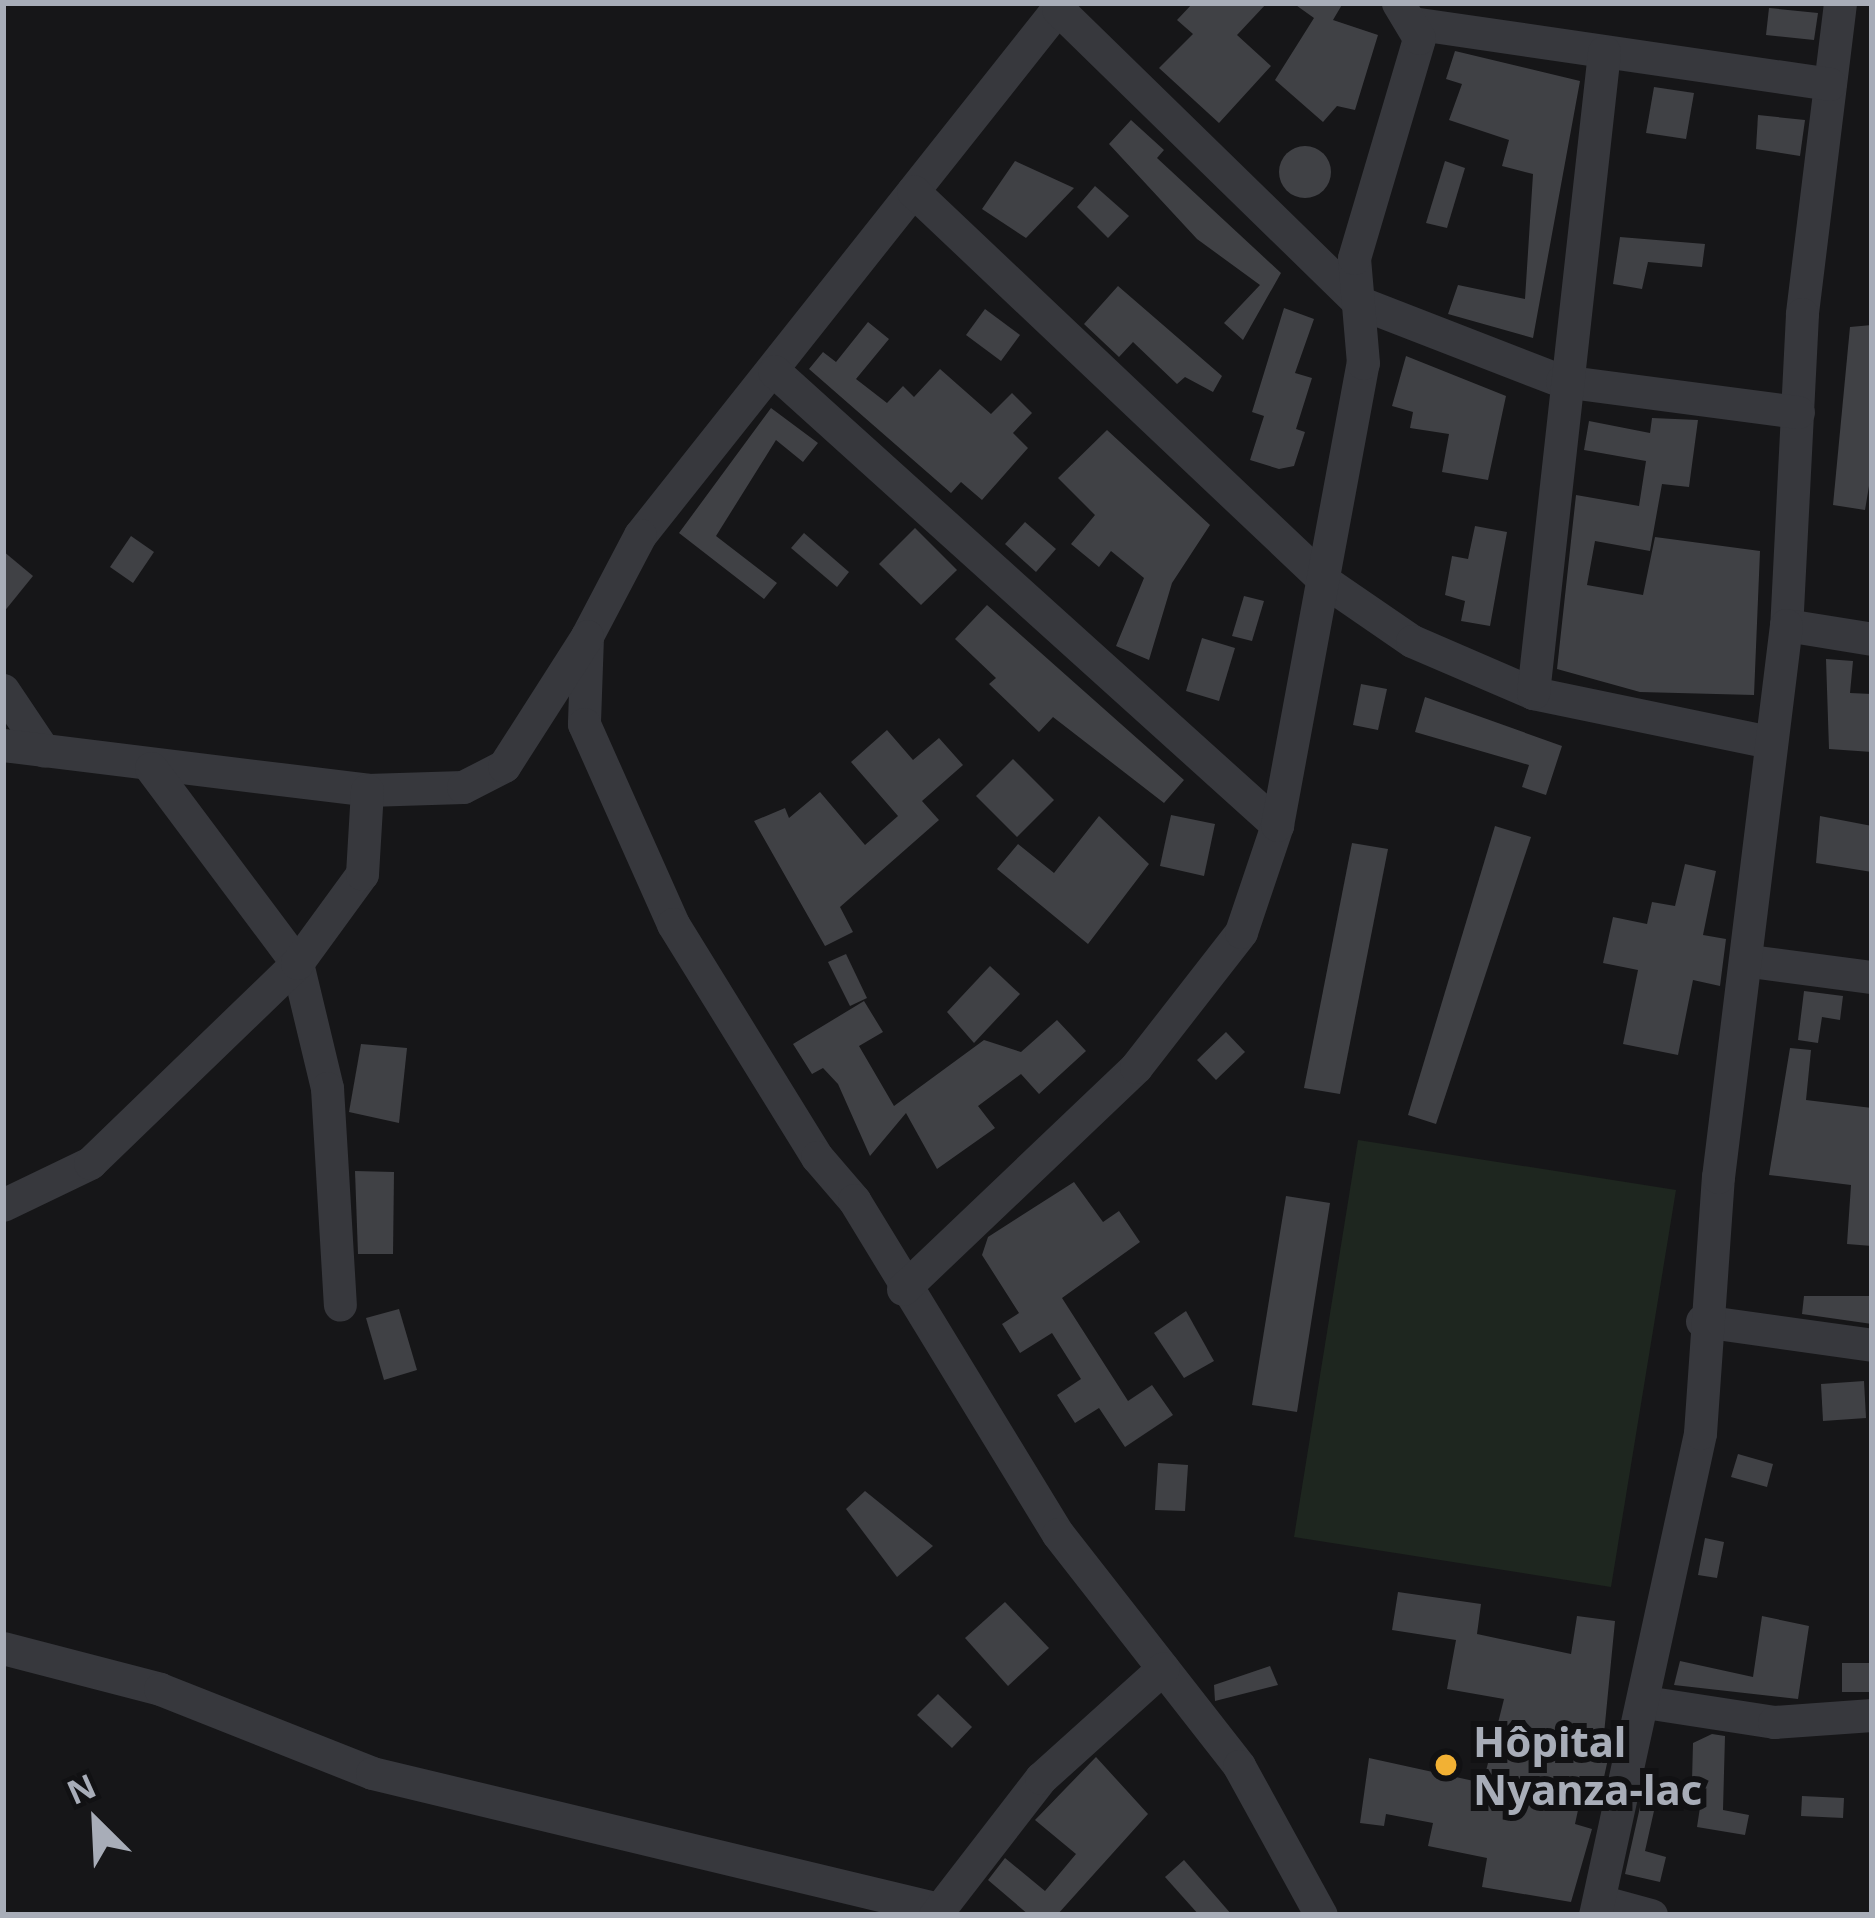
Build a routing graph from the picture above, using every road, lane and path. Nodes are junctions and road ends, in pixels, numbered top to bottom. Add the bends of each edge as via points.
1 (1840, 3) edge
2 (1060, 6) edge
3 (1424, 14) edge
4 (1604, 52) junction
5 (1830, 84) junction
6 (913, 191) junction
7 (1358, 302) junction
8 (774, 371) junction
9 (1562, 381) junction
10 (1798, 412) junction
11 (1326, 582) junction
12 (1786, 625) junction
13 (587, 636) junction
14 (1872, 639) edge
15 (3, 690) edge
16 (1533, 693) junction
17 (1769, 742) junction
18 (3, 745) edge
19 (44, 751) junction
20 (151, 768) junction
21 (367, 790) junction
22 (1277, 825) junction
23 (1750, 961) junction
24 (297, 963) junction
25 (1872, 977) edge
26 (3, 1204) edge
27 (902, 1289) junction
28 (340, 1305) dead end
29 (1702, 1321) junction
30 (1872, 1345) edge
31 (3, 1648) edge
32 (1163, 1668) junction
33 (1646, 1702) junction
34 (1872, 1715) edge
35 (1597, 1908) edge
36 (937, 1912) edge
37 (1322, 1915) edge
38 (1651, 1915) edge

1 - 5 street
2 - 6 street
2 - 7 street
3 - 4 street
3 - 7 street via 1354,258
4 - 5 street
4 - 9 street
5 - 10 street
6 - 8 street
6 - 11 street
7 - 9 street
7 - 11 street via 1364,363
8 - 13 street via 640,535
8 - 22 street
9 - 10 street
9 - 16 street
10 - 12 street
11 - 16 street via 1412,641
11 - 22 street
12 - 14 street
12 - 17 street
13 - 21 street via 492,777
13 - 27 street via 584,724 673,924
15 - 19 street
16 - 17 street
17 - 23 street
18 - 19 street
19 - 20 street
20 - 21 street
20 - 24 street
21 - 24 street via 362,874
22 - 27 street via 1241,932 1195,1002
23 - 25 street
23 - 29 street
24 - 26 street via 90,1163
24 - 28 street via 327,1088
27 - 32 street via 1058,1534
29 - 30 street
29 - 33 street via 1700,1433
31 - 36 street via 160,1689 372,1773
32 - 36 street via 1041,1778
32 - 37 street via 1239,1766
33 - 34 street via 1774,1722
33 - 35 street
35 - 38 street

